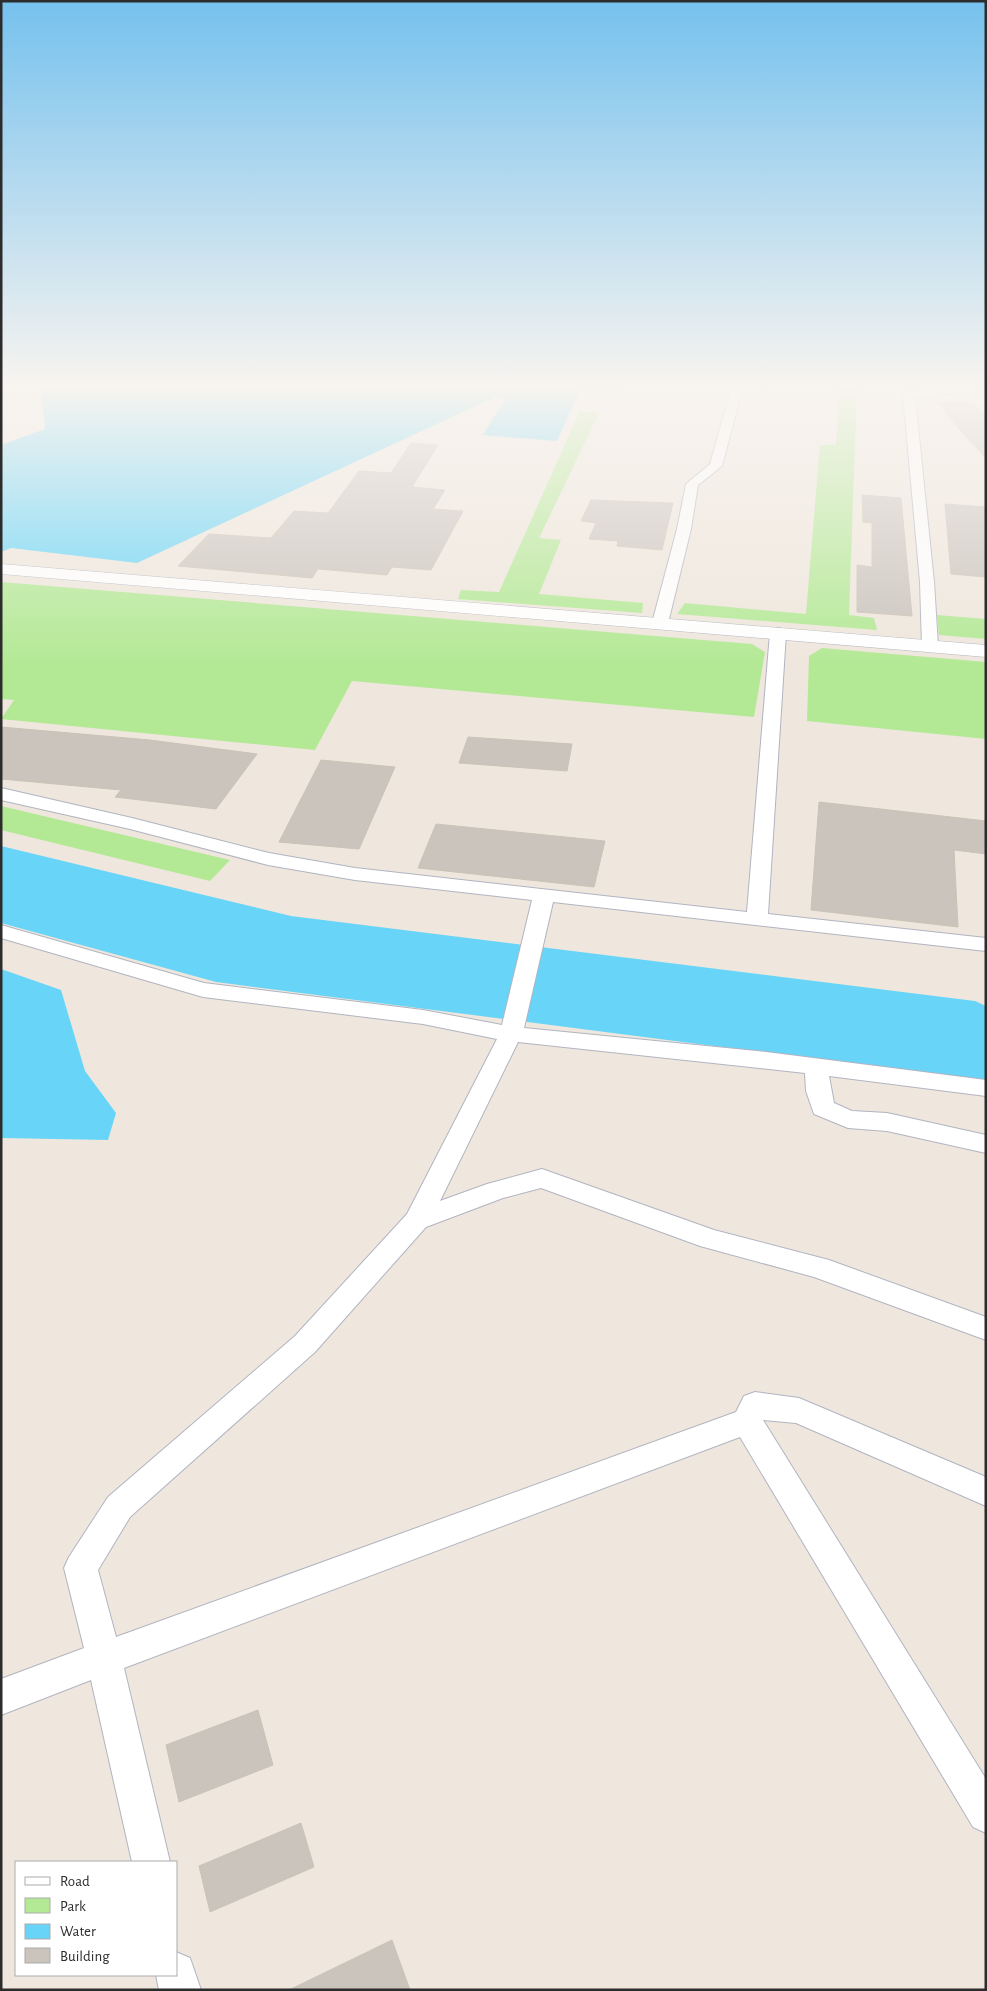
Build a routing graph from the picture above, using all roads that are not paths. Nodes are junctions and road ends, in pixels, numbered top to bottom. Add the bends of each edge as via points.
1 (699, 479) edge
2 (917, 479) edge
3 (1, 569) edge
4 (660, 623) junction
5 (778, 634) junction
6 (930, 646) junction
7 (986, 651) edge
8 (1, 794) edge
9 (544, 895) junction
10 (757, 919) junction
11 (1, 931) edge
12 (986, 945) edge
13 (511, 1034) junction
14 (816, 1067) junction
15 (986, 1088) edge
16 (986, 1144) edge
17 (417, 1220) junction
18 (986, 1329) edge
19 (747, 1421) junction
20 (986, 1492) edge
21 (104, 1658) junction
22 (1, 1697) edge
23 (986, 1814) edge
24 (151, 1861) edge
25 (177, 1976) edge
26 (180, 1990) edge

1 - 4 street via 692,484
2 - 6 street
3 - 4 street
4 - 5 street
5 - 6 street
5 - 10 street
6 - 7 street
8 - 9 street via 268,859 355,874
9 - 10 street
9 - 13 street
10 - 12 street
11 - 13 street via 204,990 423,1017
13 - 14 street
13 - 17 street
14 - 15 street
14 - 16 street via 823,1108 848,1119 886,1122
17 - 18 street via 542,1178 710,1239 818,1268
17 - 21 street via 305,1344 119,1507 81,1568
19 - 20 street via 755,1405 799,1411
19 - 21 street
19 - 23 street
21 - 22 street
21 - 24 street
25 - 26 street

